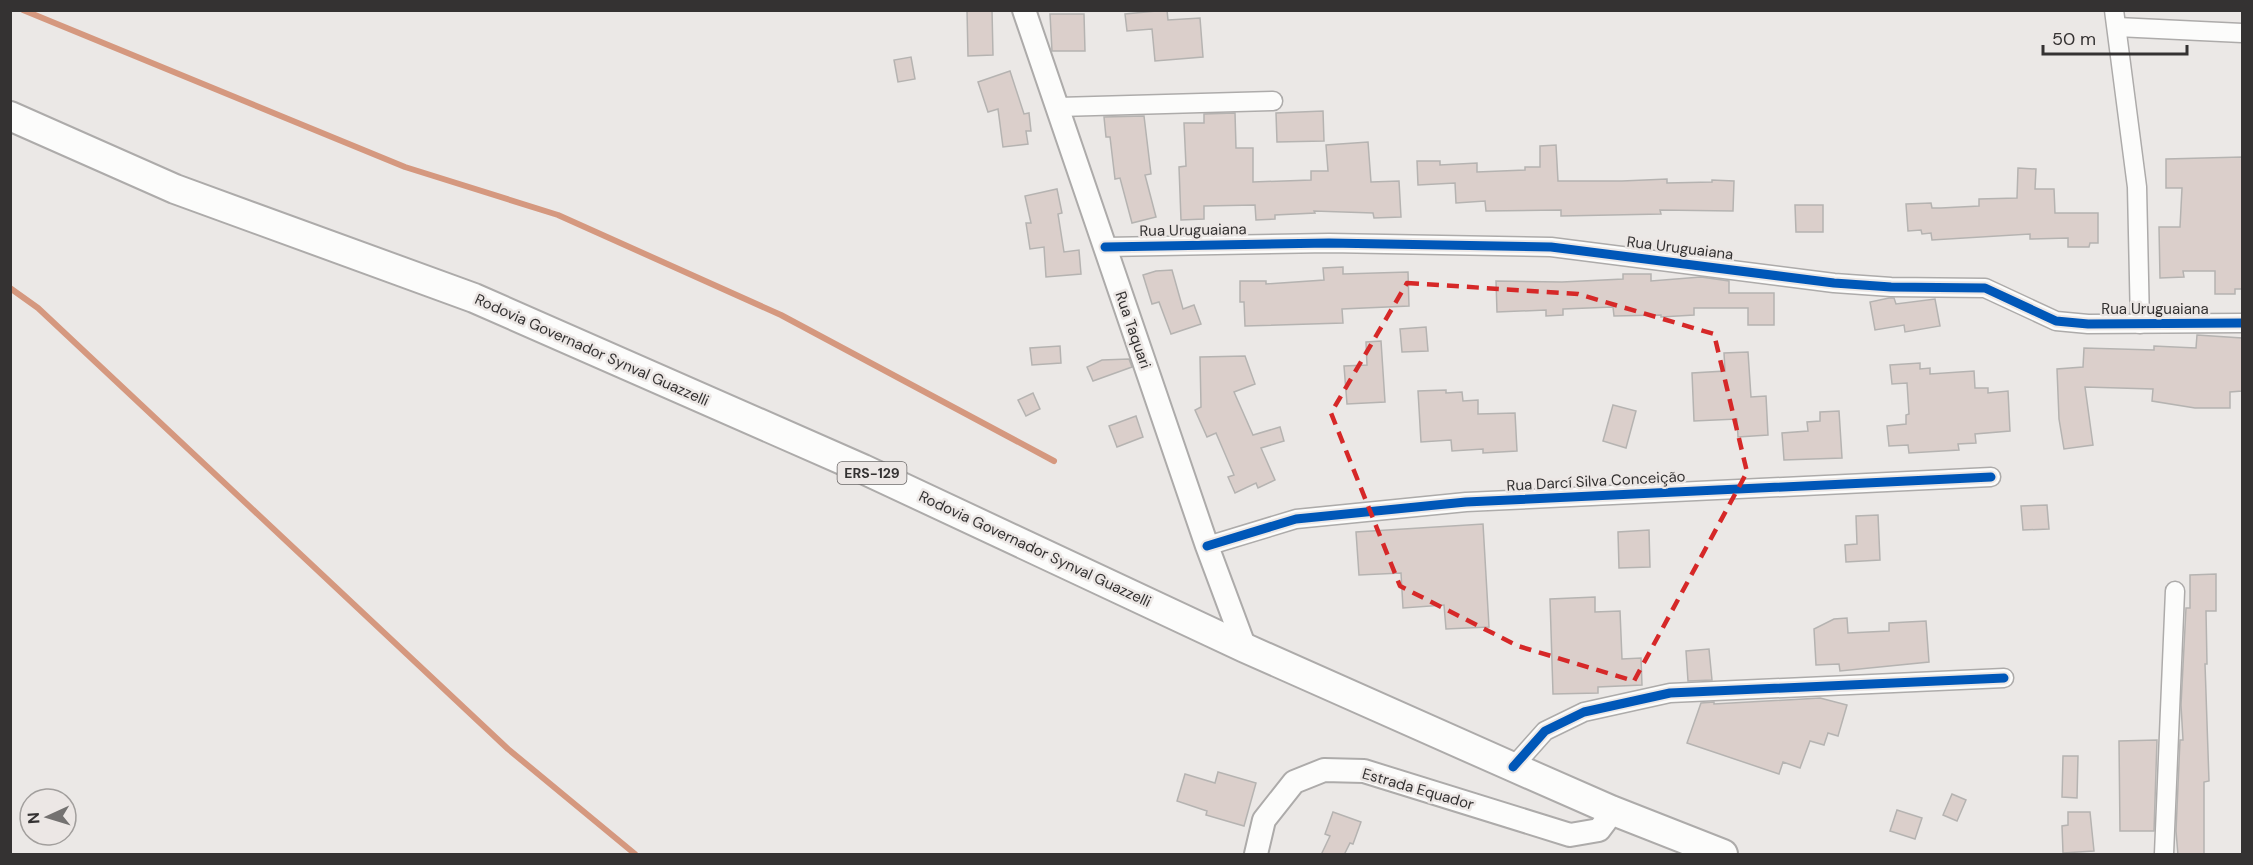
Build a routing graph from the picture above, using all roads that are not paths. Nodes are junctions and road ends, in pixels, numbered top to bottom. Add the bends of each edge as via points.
1 (1024, 10) edge
2 (2116, 19) edge
3 (2242, 33) edge
4 (1274, 101) dead end
5 (1059, 107) junction
6 (10, 116) edge
7 (1105, 247) junction
8 (2242, 323) edge
9 (2140, 324) junction
10 (1992, 477) dead end
11 (1207, 546) junction
12 (2175, 591) dead end
13 (1245, 648) junction
14 (2004, 678) dead end
15 (1513, 767) junction
16 (1611, 810) junction
17 (1256, 855) edge
18 (1723, 855) edge
19 (2164, 855) edge

1 - 5 street, Rua Taquari
2 - 3 street
2 - 9 street via 2137,187
4 - 5 street
5 - 7 street, Rua Taquari
6 - 13 main road, Rodovia Governador Synval Guazzelli / ERS-129 via 175,189 485,303 863,469
7 - 9 street, Rua Uruguaiana via 1329,243 1551,247 1834,283 1985,288 2056,321
7 - 11 street, Rua Taquari
8 - 9 street, Rua Uruguaiana
10 - 11 street, Rua Darcí Silva Conceição via 1467,502 1296,519
11 - 13 street, Rua Taquari
12 - 19 street
13 - 15 main road, Rodovia Governador Synval Guazzelli / ERS-129
14 - 15 street via 1670,693 1584,712 1545,731
15 - 16 main road, Rodovia Governador Synval Guazzelli / ERS-129
16 - 17 street, Estrada Equador via 1599,830 1570,835 1364,771 1324,770 1294,782 1264,820
16 - 18 main road, Rodovia Governador Synval Guazzelli / ERS-129

